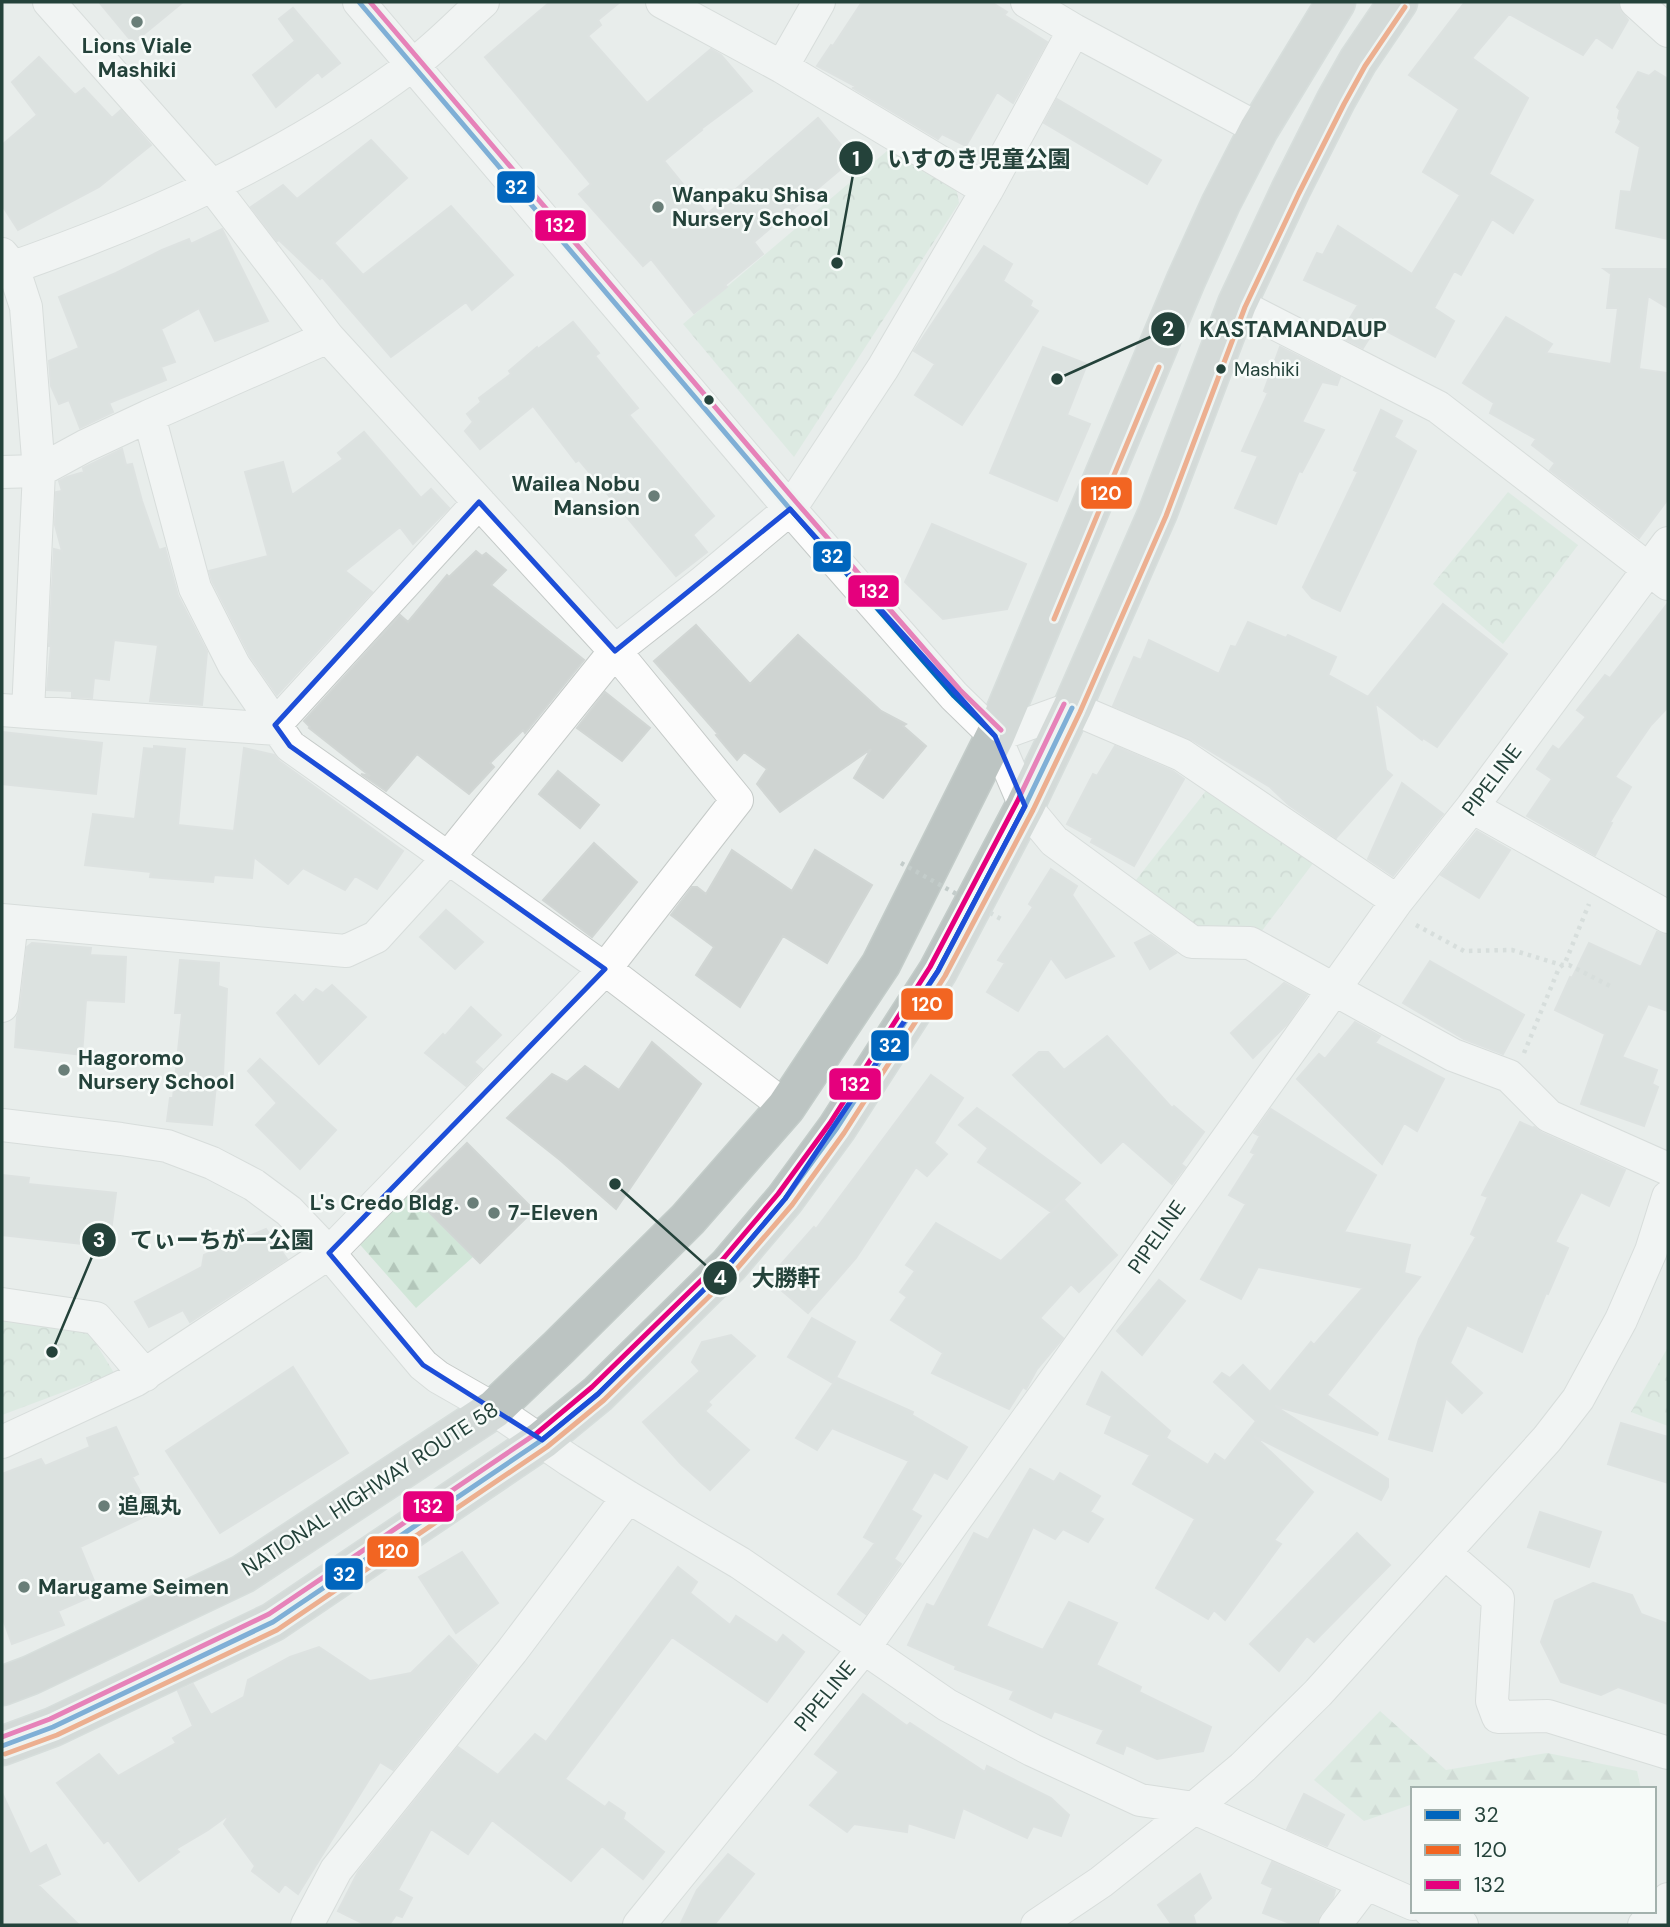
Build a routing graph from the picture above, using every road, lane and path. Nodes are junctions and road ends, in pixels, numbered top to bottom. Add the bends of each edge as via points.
1 (49, 2) edge
2 (359, 2) edge
3 (483, 2) edge
4 (662, 2) edge
5 (819, 2) edge
6 (1027, 2) edge
7 (1336, 2) edge
8 (1398, 2) edge
9 (1636, 2) edge
10 (1074, 30) junction
11 (1668, 31) edge
12 (413, 65) junction
13 (782, 67) junction
14 (1259, 129) junction
15 (213, 187) junction
16 (987, 190) junction
17 (5, 264) edge
18 (1237, 304) junction
19 (328, 337) junction
20 (149, 416) junction
21 (39, 471) junction
22 (2, 472) edge
23 (480, 502) junction
24 (790, 509) junction
25 (1668, 544) edge
26 (1659, 578) edge
27 (615, 652) junction
28 (1072, 708) junction
29 (15, 711) edge
30 (277, 727) junction
31 (995, 736) junction
32 (1025, 806) junction
33 (1472, 807) junction
34 (448, 858) junction
35 (901, 863) dead end
36 (1600, 879) junction
37 (1394, 906) junction
38 (1668, 917) edge
39 (1001, 919) dead end
40 (7, 920) edge
41 (1562, 965) junction
42 (605, 969) junction
43 (1610, 986) dead end
44 (1334, 989) junction
45 (2, 1006) edge
46 (1509, 1076) junction
47 (786, 1107) junction
48 (2, 1125) edge
49 (1668, 1169) edge
50 (1668, 1197) edge
51 (329, 1254) junction
52 (2, 1304) edge
53 (145, 1375) junction
54 (494, 1409) junction
55 (542, 1440) junction
56 (2, 1442) edge
57 (628, 1497) junction
58 (1445, 1553) junction
59 (864, 1648) junction
60 (2, 1686) edge
61 (2, 1746) edge
62 (1668, 1753) edge
63 (1194, 1808) junction
64 (1366, 1884) junction
65 (1668, 1899) edge
66 (1411, 1903) edge
67 (1656, 1912) edge
68 (1435, 1913) edge
69 (307, 1925) edge
70 (639, 1925) edge
71 (1037, 1925) edge
72 (1335, 1925) edge
73 (1462, 1925) edge

1 - 15 street
2 - 12 street
3 - 12 street
4 - 13 street
5 - 13 street
6 - 10 street
7 - 14 highway, NATIONAL HIGHWAY ROUTE 58
8 - 18 highway via 1336,100
9 - 11 street
10 - 14 street
10 - 16 street
12 - 15 street via 347,110
12 - 24 street
13 - 16 street
14 - 31 highway, NATIONAL HIGHWAY ROUTE 58 via 1186,280
15 - 17 street via 123,226
15 - 19 street
16 - 24 street via 883,368
17 - 21 street via 26,307
18 - 26 street via 1438,407
18 - 28 highway via 1158,512
19 - 20 street
19 - 23 street
20 - 21 street
20 - 30 street via 195,588 234,666
21 - 22 street
21 - 29 street
23 - 27 street
23 - 30 street
24 - 27 street
24 - 31 street via 946,687
25 - 26 street, PIPELINE
26 - 33 street, PIPELINE
27 - 34 street
27 - 42 street via 737,800
28 - 31 street
28 - 32 highway
28 - 37 street via 1182,755
29 - 30 street
30 - 34 street via 290,746
31 - 32 street
31 - 47 highway, NATIONAL HIGHWAY ROUTE 58 via 881,964
32 - 44 street via 1054,841 1192,942 1250,943
32 - 55 highway via 938,971 837,1128 785,1199 729,1265 598,1394
33 - 36 street
33 - 37 street, PIPELINE
34 - 40 street via 376,937 346,951
34 - 42 street
35 - 39 path, bridge
36 - 38 street
36 - 41 path
37 - 41 path via 1464,951 1512,950
37 - 44 street, PIPELINE
40 - 45 street
41 - 43 path
41 - 46 path via 1517,1070
42 - 47 street
42 - 51 street
44 - 46 street via 1453,1055
44 - 59 street, PIPELINE
46 - 49 street via 1549,1116
47 - 54 highway, NATIONAL HIGHWAY ROUTE 58 via 688,1219
48 - 51 street via 167,1146 212,1163 254,1185 289,1211
50 - 58 street via 1621,1320 1578,1399
51 - 53 street
51 - 54 street via 422,1365
52 - 53 street via 96,1318
53 - 56 street
54 - 55 street
54 - 60 highway, NATIONAL HIGHWAY ROUTE 58 via 243,1574
55 - 57 street
55 - 61 highway via 273,1622 53,1727
57 - 59 street via 740,1563
57 - 69 street via 512,1651 336,1870
58 - 62 street via 1498,1599 1492,1701 1498,1717 1548,1716
58 - 63 street via 1283,1730
59 - 63 street via 947,1705 1032,1750 1140,1800
59 - 70 street, PIPELINE
63 - 64 street
63 - 71 street via 1101,1882
64 - 66 street
64 - 72 street
65 - 67 street
68 - 73 street

